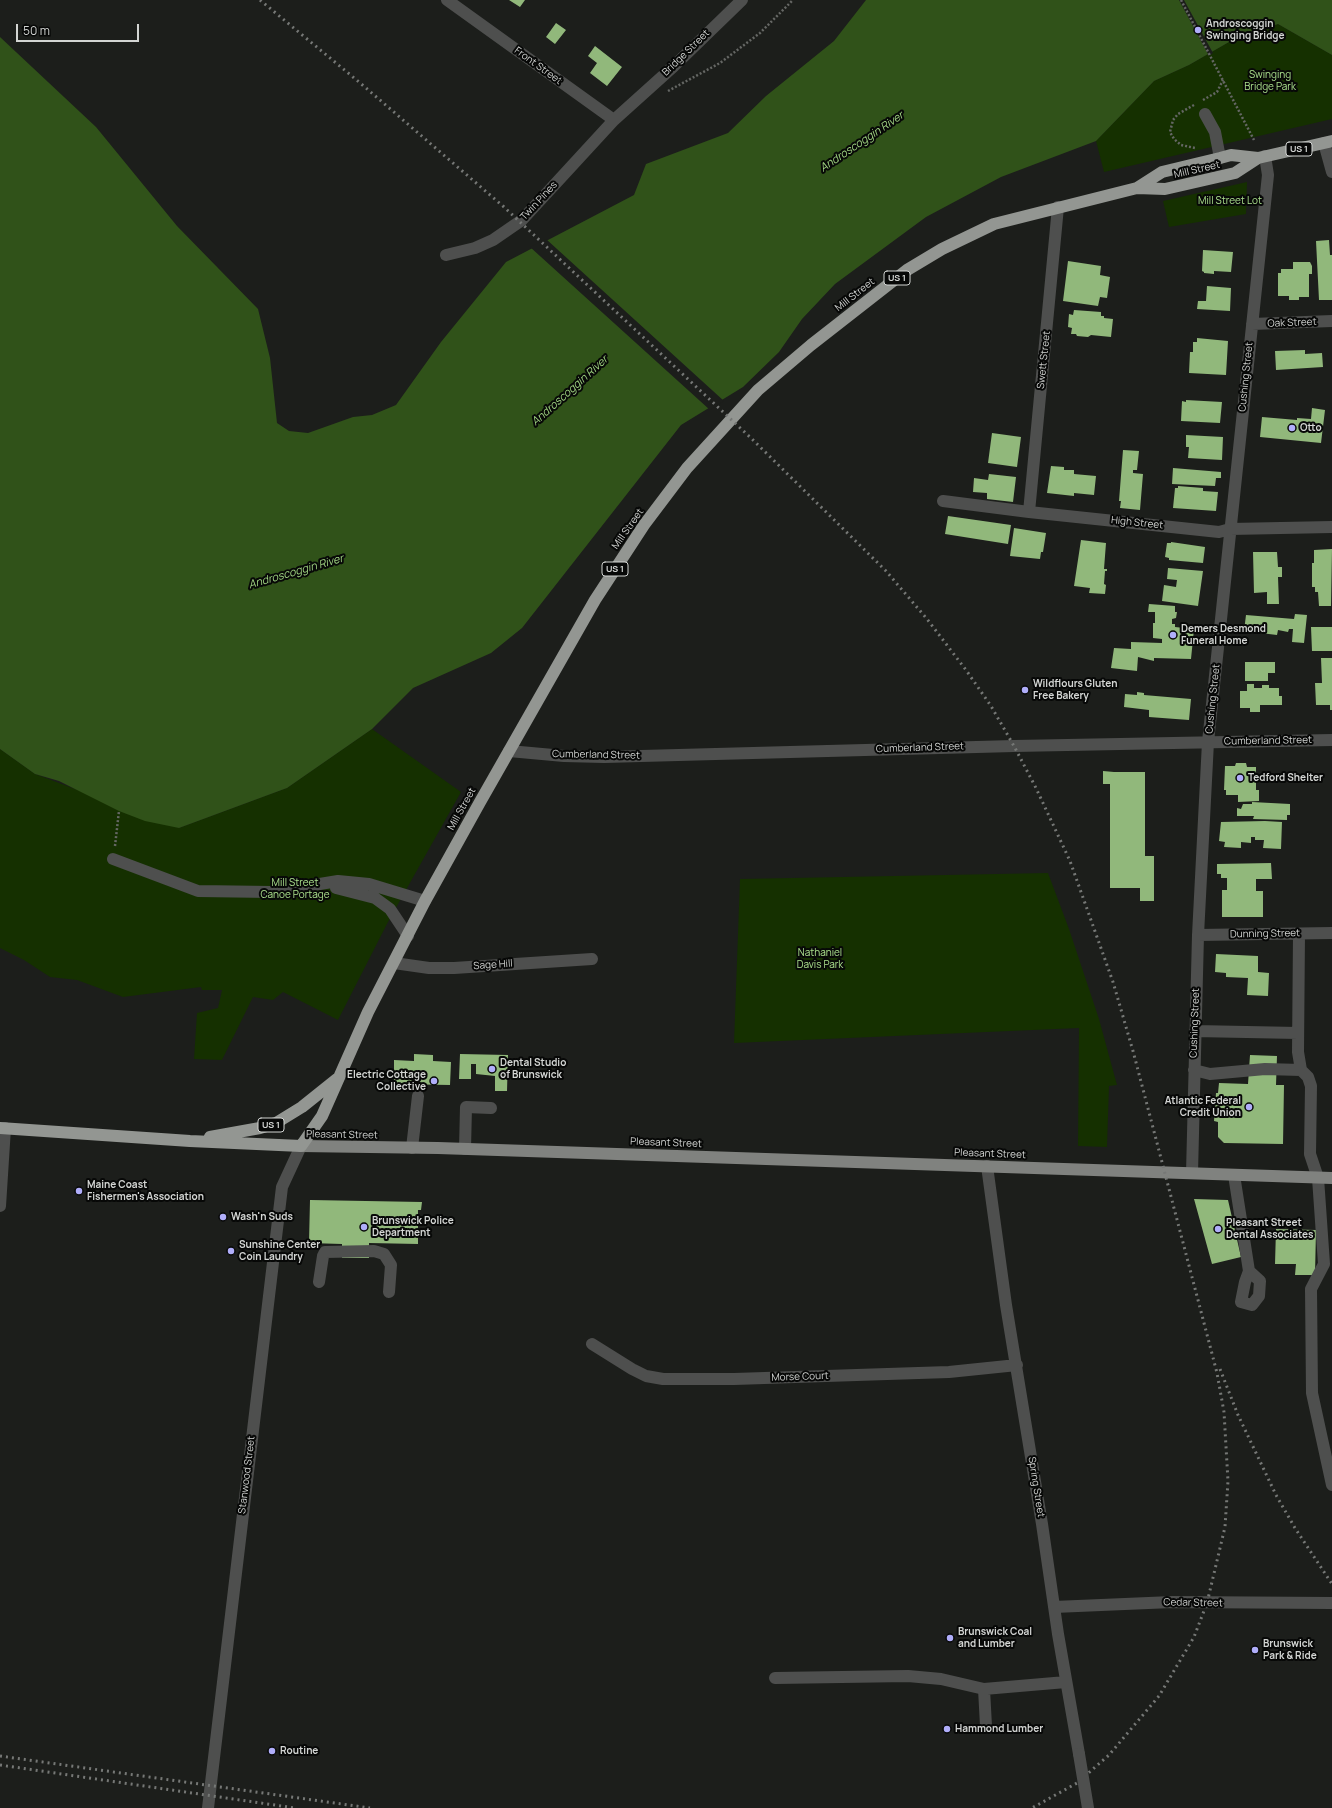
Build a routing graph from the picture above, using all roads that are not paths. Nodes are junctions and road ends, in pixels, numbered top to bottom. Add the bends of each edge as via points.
1 (447, 0) edge
2 (731, 0) edge
3 (742, 0) edge
4 (723, 16) junction
5 (1205, 114) dead end
6 (614, 120) junction
7 (1328, 142) edge
8 (1262, 157) junction
9 (1220, 158) junction
10 (1332, 172) edge
11 (1137, 188) junction
12 (1058, 207) junction
13 (446, 255) dead end
14 (1332, 321) edge
15 (1252, 324) junction
16 (943, 500) dead end
17 (1029, 512) junction
18 (1332, 526) edge
19 (1230, 529) junction
20 (1332, 740) edge
21 (1208, 742) junction
22 (509, 751) junction
23 (113, 859) road end
24 (318, 885) junction
25 (425, 901) junction
26 (1332, 933) edge
27 (1299, 934) junction
28 (1198, 935) junction
29 (408, 936) junction
30 (592, 959) dead end
31 (394, 963) junction
32 (1195, 1031) junction
33 (1298, 1033) junction
34 (1194, 1070) junction
35 (1301, 1070) junction
36 (338, 1078) junction
37 (418, 1096) dead end
38 (491, 1108) dead end
39 (2, 1128) edge
40 (190, 1141) junction
41 (301, 1146) junction
42 (412, 1148) junction
43 (465, 1149) junction
44 (987, 1166) junction
45 (1192, 1173) junction
46 (1234, 1175) junction
47 (1318, 1178) junction
48 (1332, 1178) edge
49 (0, 1206) edge
50 (1250, 1272) dead end
51 (319, 1282) dead end
52 (389, 1292) dead end
53 (592, 1344) dead end
54 (1017, 1365) junction
55 (1332, 1484) edge
56 (1332, 1603) edge
57 (1054, 1607) junction
58 (775, 1678) dead end
59 (1066, 1682) junction
60 (984, 1689) junction
61 (986, 1726) dead end
62 (208, 1808) edge
63 (1088, 1808) edge

1 - 6 street, Front Street
2 - 4 street
3 - 4 street, Bridge Street
4 - 6 street, Bridge Street via 674,66
5 - 9 street via 1215,132
6 - 13 street, Twin Pines via 522,220 493,240
7 - 8 highway, Mill Street / US 1
7 - 10 street
8 - 9 highway, Mill Street / US 1 via 1231,155
8 - 11 highway, Mill Street / US 1 via 1235,173 1164,189
8 - 15 street, Cushing Street via 1268,175
9 - 11 highway, Mill Street / US 1 via 1162,172
11 - 12 highway, Mill Street / US 1
12 - 17 street, Swett Street
12 - 22 highway, Mill Street / US 1 via 994,224 907,270 758,390 687,468 644,525 595,600
14 - 15 street, Oak Street
15 - 19 street, Cushing Street
16 - 17 street, High Street
17 - 19 street, High Street via 1219,532
18 - 19 street, High Street
19 - 21 street, Cushing Street
20 - 21 street, Cumberland Street
21 - 22 street, Cumberland Street via 604,757
21 - 28 street, Cushing Street
22 - 25 highway, Mill Street / US 1
23 - 24 street via 198,891 271,892
24 - 25 street via 338,881 368,884
24 - 29 street via 375,898 390,909
25 - 29 highway, Mill Street / US 1
26 - 27 street, Dunning Street
27 - 28 street, Dunning Street
27 - 33 street
28 - 32 street, Cushing Street
29 - 31 highway, Mill Street / US 1
30 - 31 street, Sage Hill via 454,968
31 - 36 highway, Mill Street / US 1
32 - 33 street
32 - 34 street, Cushing Street
33 - 35 street
34 - 35 street via 1210,1074 1265,1069
34 - 45 street, Cushing Street
35 - 47 street via 1308,1077 1311,1086 1310,1154
36 - 40 highway, US 1 via 302,1107 276,1123
36 - 41 highway, Mill Street via 322,1116
37 - 42 street
38 - 43 street via 466,1107
39 - 40 highway, Pleasant Street / US 1
39 - 49 street
40 - 41 highway, Pleasant Street
41 - 42 main road, Pleasant Street
41 - 62 street, Stanwood Street via 282,1187
42 - 43 main road, Pleasant Street
43 - 44 main road, Pleasant Street
44 - 45 main road, Pleasant Street
44 - 54 street, Spring Street via 1003,1286
45 - 46 main road, Pleasant Street
46 - 47 main road, Pleasant Street
46 - 50 street
47 - 48 main road, Pleasant Street
47 - 55 street via 1324,1264 1311,1289 1312,1393
51 - 52 street via 325,1252 374,1251 384,1254 391,1265
53 - 54 street, Morse Court via 646,1376 663,1379 949,1372
54 - 57 street, Spring Street
56 - 57 street, Cedar Street via 1172,1602
57 - 59 street, Spring Street
58 - 60 street via 908,1676 940,1679
59 - 60 street
59 - 63 street, Spring Street, bridge
60 - 61 street

